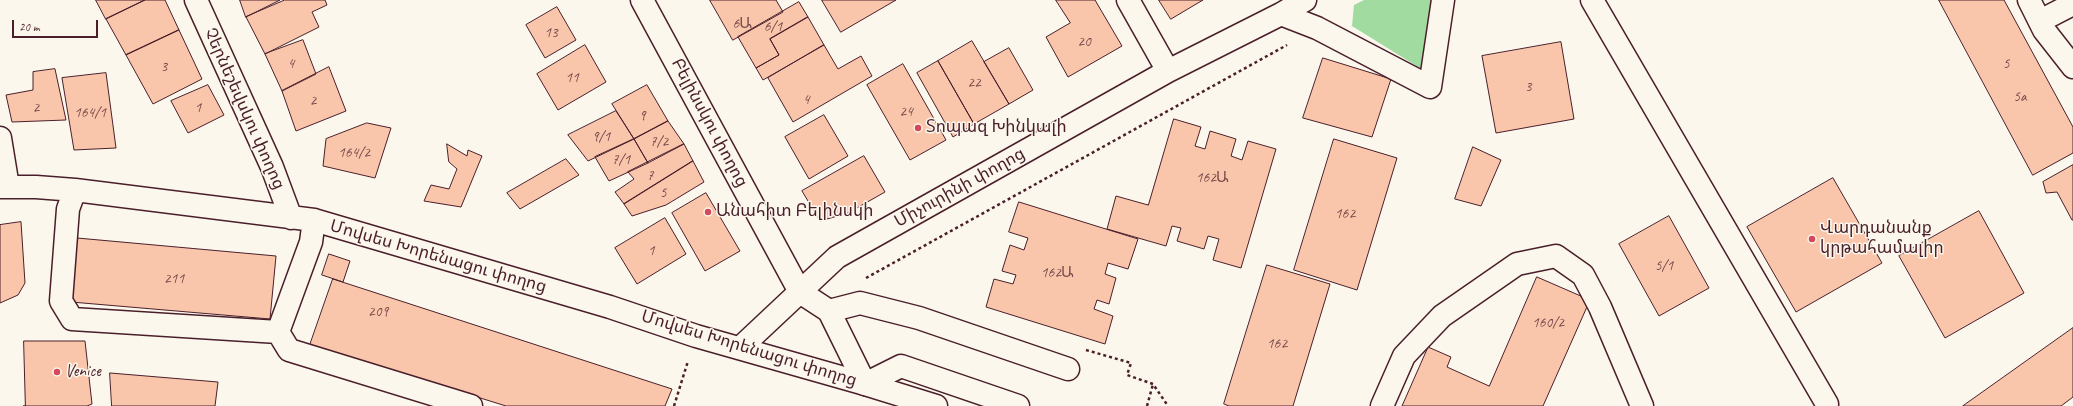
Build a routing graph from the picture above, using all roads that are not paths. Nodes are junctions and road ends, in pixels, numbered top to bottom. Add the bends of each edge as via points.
1 (196, 0) edge
2 (642, 0) edge
3 (1128, 0) edge
4 (1305, 0) edge
5 (1442, 0) edge
6 (1592, 0) edge
7 (2028, 0) edge
8 (2073, 4) edge
9 (1281, 14) junction
10 (2042, 25) junction
11 (2073, 67) edge
12 (1168, 71) junction
13 (0, 138) edge
14 (4, 187) edge
15 (75, 190) junction
16 (291, 218) junction
17 (314, 220) junction
18 (800, 292) junction
19 (828, 311) junction
20 (278, 332) junction
21 (740, 348) junction
22 (1068, 369) dead end
23 (866, 384) junction
24 (1827, 404) dead end
25 (471, 406) edge
26 (936, 406) edge
27 (1018, 406) edge
28 (1382, 406) edge
29 (1642, 406) edge

1 - 16 street, Չերնեշեվսկու փողոց via 272,167
2 - 18 street, Բելինսկու փողոց
3 - 12 street
4 - 9 street, Միչուրինի փողոց
5 - 9 street via 1430,87 1317,28
6 - 24 street
7 - 10 street
8 - 10 street
9 - 12 street, Միչուրինի փողոց
10 - 11 street
12 - 18 street, Միչուրինի փողոց via 837,257
13 - 14 street
14 - 15 street, Մովսես Խորենացու փողոց
15 - 16 street, Մովսես Խորենացու փողոց
15 - 20 street via 68,209 61,301 72,319
16 - 17 street, Մովսես Խորենացու փողոց
17 - 20 street via 311,242
17 - 21 street, Մովսես Խորենացու փողոց
18 - 19 street, Բելինսկու փողոց
18 - 21 street, Միչուրինի փողոց
19 - 22 street via 860,303 920,318
19 - 23 street, Բելինսկու փողոց
20 - 25 street via 289,350
21 - 23 street, Մովսես Խորենացու փողոց
23 - 26 street, Մովսես Խորենացու փողոց
23 - 27 street, Մովսես Խորենացու փողոց via 901,366
28 - 29 street via 1404,356 1442,316 1517,264 1556,256 1583,275 1600,307

